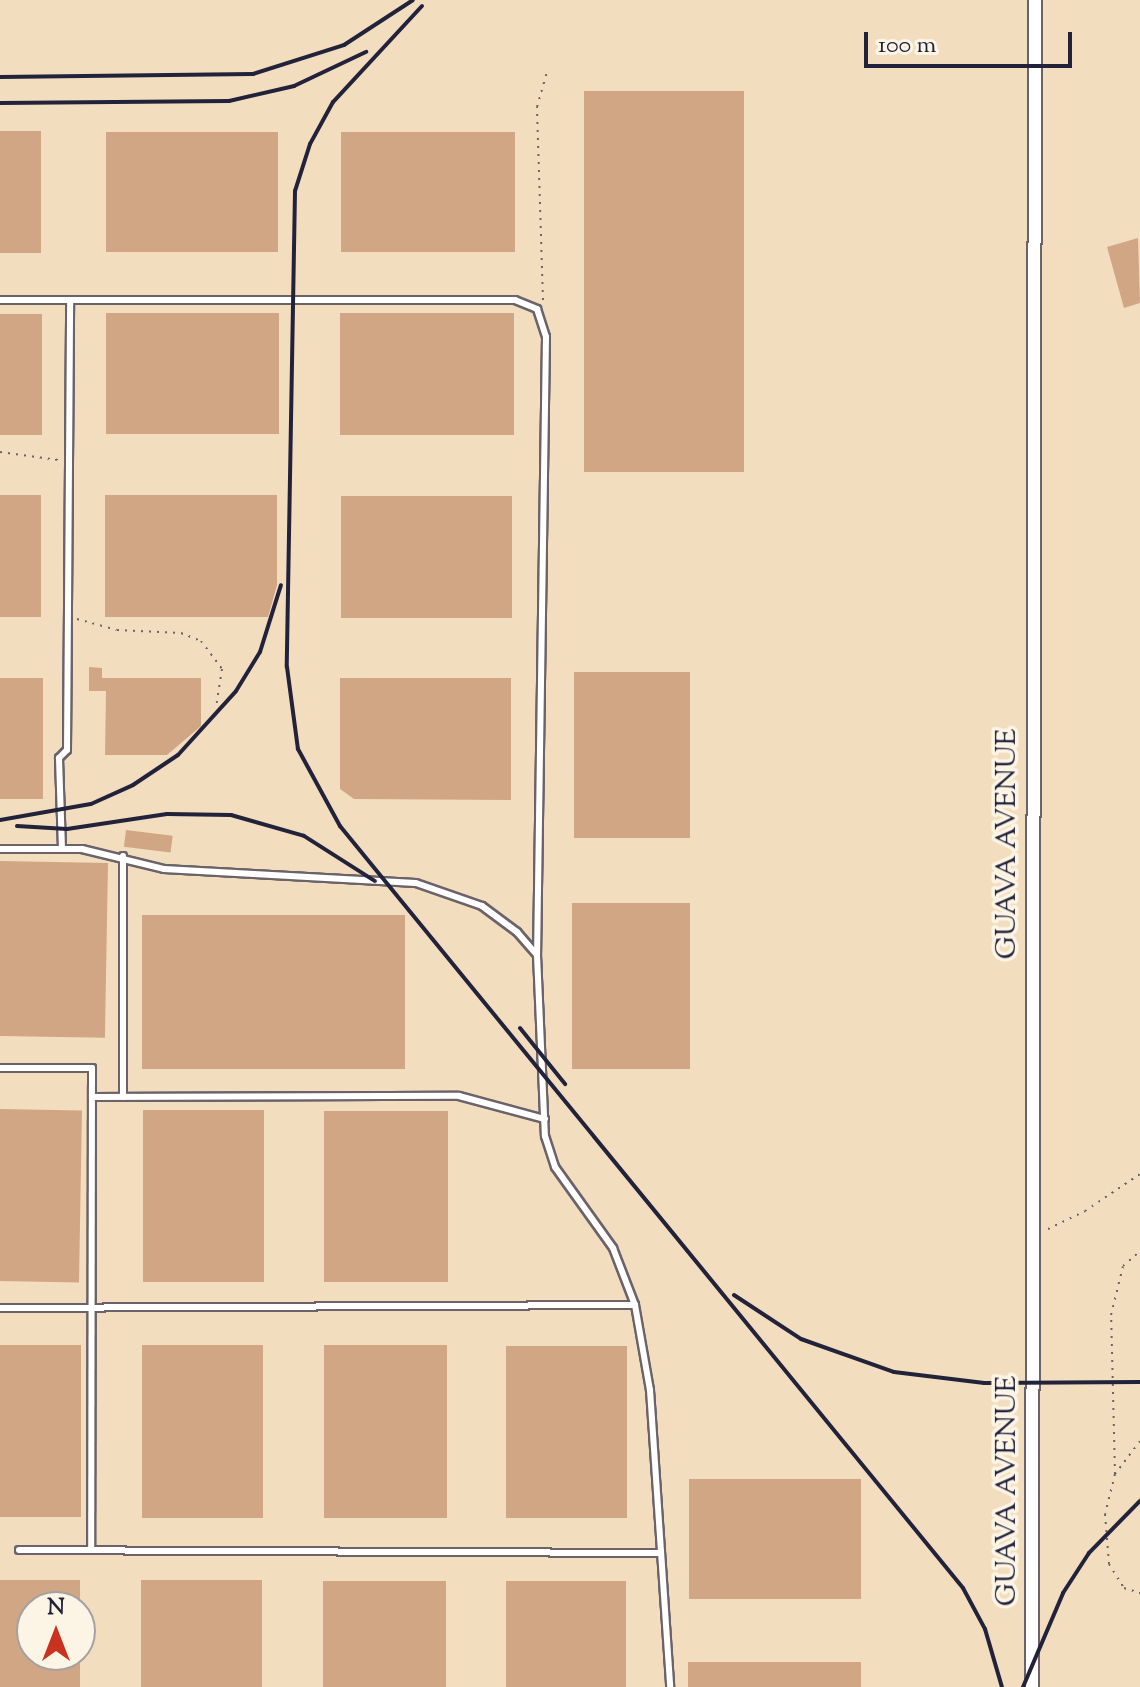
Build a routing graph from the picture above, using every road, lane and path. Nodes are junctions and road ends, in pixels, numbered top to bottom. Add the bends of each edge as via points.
1 (1035, 0) edge
2 (547, 72) dead end
3 (0, 300) edge
4 (70, 300) junction
5 (542, 321) junction
6 (0, 452) edge
7 (69, 462) junction
8 (68, 616) junction
9 (216, 705) dead end
10 (0, 849) edge
11 (62, 849) junction
12 (123, 856) junction
13 (537, 955) junction
14 (0, 1068) edge
15 (92, 1097) junction
16 (123, 1097) junction
17 (545, 1119) junction
18 (1140, 1174) edge
19 (1032, 1236) junction
20 (1140, 1251) edge
21 (635, 1305) junction
22 (90, 1307) junction
23 (0, 1308) edge
24 (1140, 1441) edge
25 (1115, 1474) junction
26 (19, 1550) dead end
27 (91, 1550) junction
28 (661, 1553) junction
29 (1140, 1593) edge
30 (670, 1687) edge
31 (1032, 1687) edge

1 - 19 street, GUAVA AVENUE
2 - 5 path via 537,107 545,268
3 - 4 lane
4 - 5 lane via 515,300 537,309
4 - 7 lane
5 - 13 lane
6 - 7 path
7 - 8 lane
8 - 9 path via 99,628 181,633 201,641 222,669
8 - 11 lane via 67,750 59,758
10 - 11 lane
11 - 12 lane
12 - 13 lane via 164,869 397,881 437,888 482,906
12 - 16 lane
13 - 17 lane
14 - 15 lane via 92,1068
15 - 16 lane
15 - 22 lane
16 - 17 lane via 459,1096
17 - 21 lane via 555,1167 613,1248
18 - 19 path via 1085,1211
19 - 31 street, GUAVA AVENUE
20 - 25 path via 1123,1266 1111,1315
21 - 22 lane
21 - 28 lane via 650,1390
22 - 23 lane
22 - 27 lane
24 - 25 path
25 - 29 path via 1105,1514 1109,1564 1124,1588
26 - 27 lane
27 - 28 lane
28 - 30 lane

